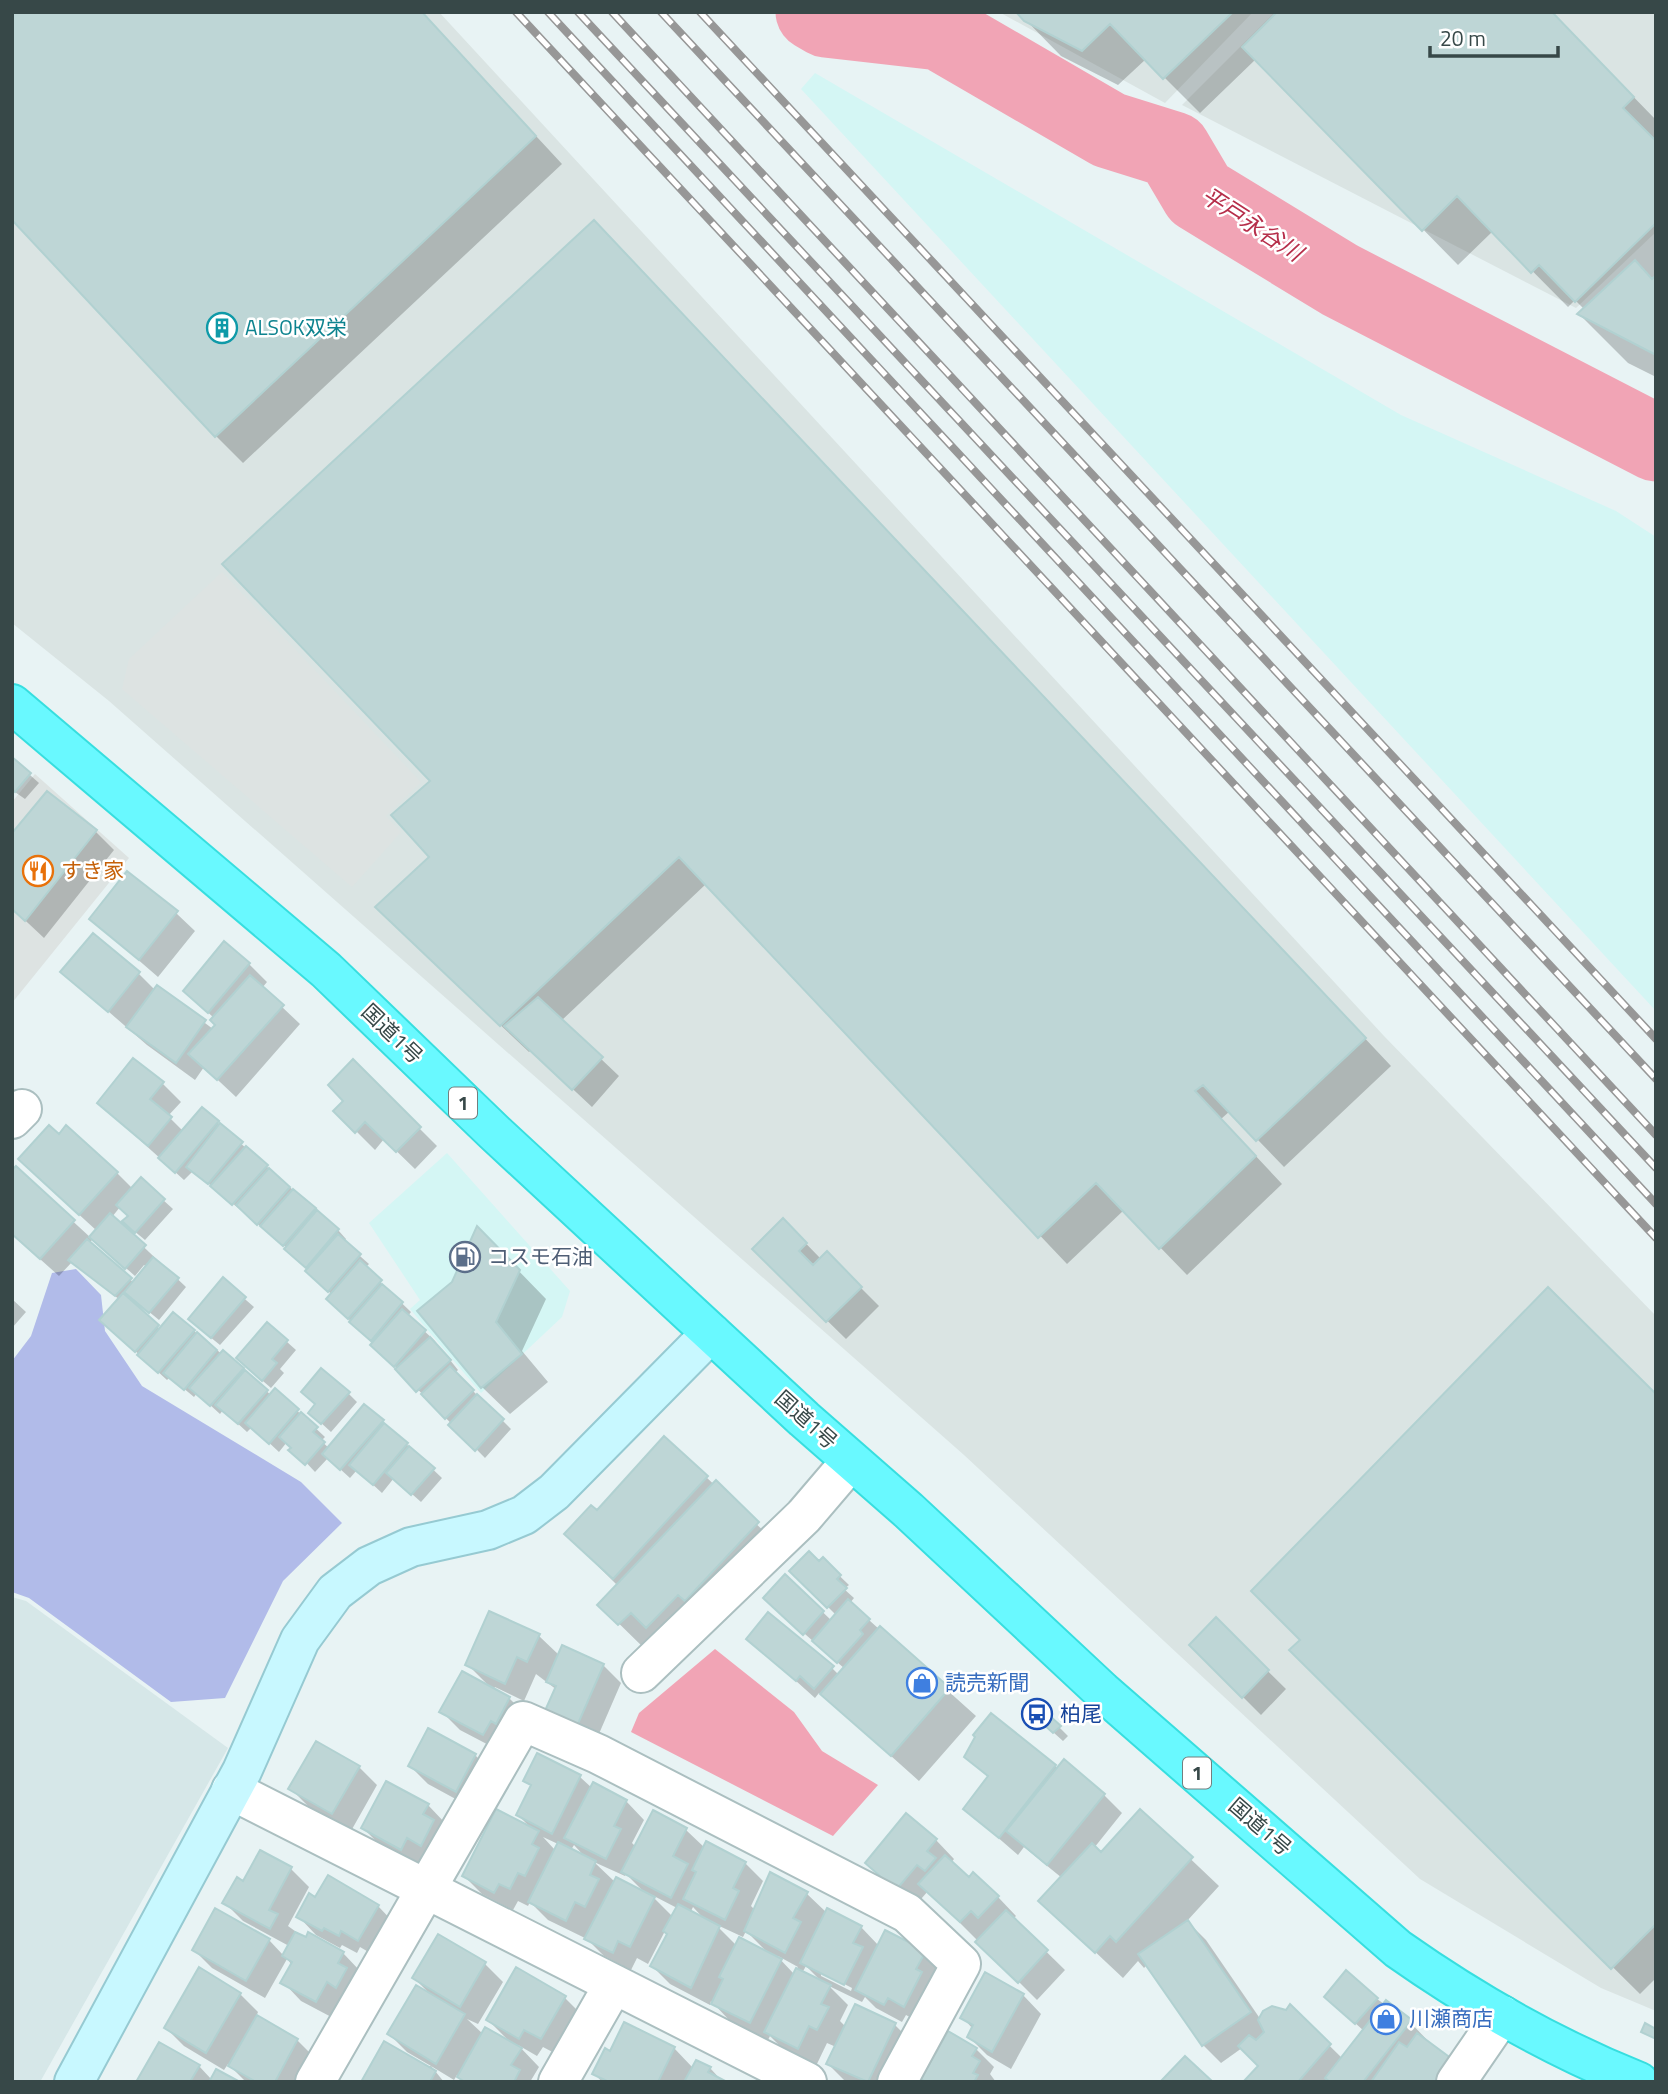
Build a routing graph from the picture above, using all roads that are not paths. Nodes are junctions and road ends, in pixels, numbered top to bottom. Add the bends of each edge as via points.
1 (12, 704) edge
2 (711, 1333) junction
3 (851, 1461) junction
4 (641, 1672) dead end
5 (231, 1790) junction
6 (424, 1888) junction
7 (614, 1984) junction
8 (1502, 2015) junction
9 (74, 2082) edge
10 (315, 2082) edge
11 (558, 2082) edge
12 (807, 2082) edge
13 (897, 2082) edge
14 (1457, 2082) edge
15 (1639, 2082) edge

1 - 2 highway, 国道1号 / 1 via 326,970
2 - 3 highway, 国道1号 / 1
2 - 5 street via 554,1492 524,1515 488,1530 411,1547 369,1566 335,1592 299,1640
3 - 4 street via 804,1516
3 - 8 highway, 国道1号 / 1 via 1102,1691 1398,1949
5 - 6 street
5 - 9 street
6 - 7 street
6 - 10 street
6 - 13 street via 523,1721 598,1754 907,1913 961,1964
7 - 11 street
7 - 12 street
8 - 14 street
8 - 15 highway, 国道1号 / 1

